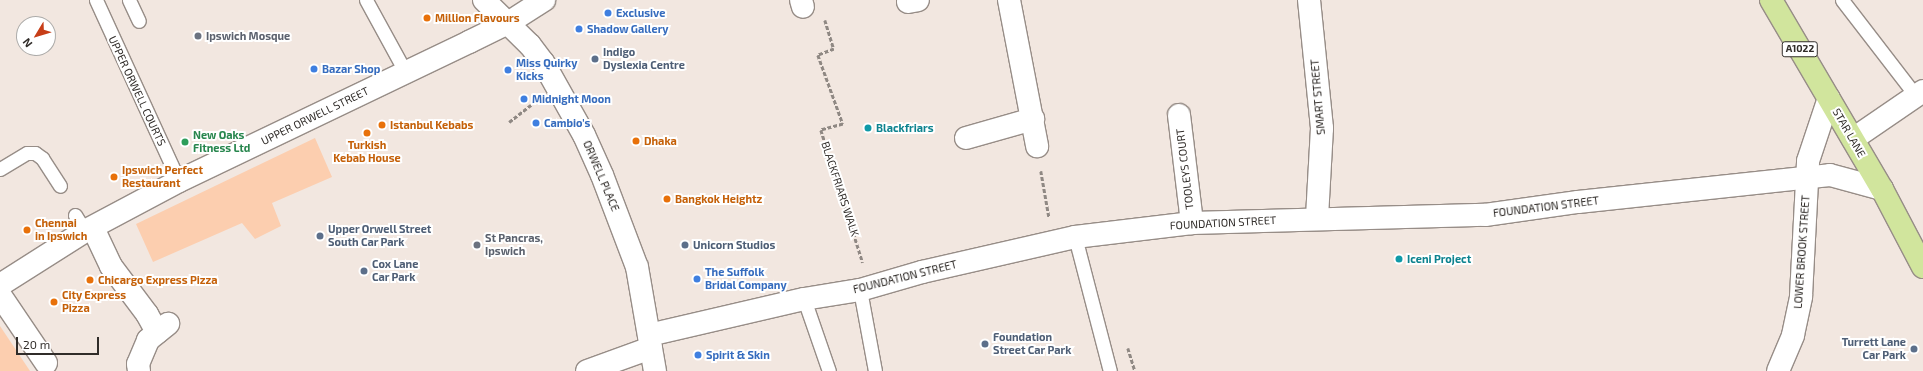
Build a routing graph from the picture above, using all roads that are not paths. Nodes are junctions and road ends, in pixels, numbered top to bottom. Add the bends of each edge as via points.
1 (96, 0) edge
2 (129, 0) edge
3 (366, 0) edge
4 (484, 0) edge
5 (544, 0) edge
6 (1009, 0) edge
7 (1309, 0) edge
8 (1772, 0) edge
9 (1842, 0) edge
10 (139, 21) dead end
11 (508, 23) junction
12 (406, 73) junction
13 (1919, 94) edge
14 (1830, 98) junction
15 (1179, 114) dead end
16 (1033, 119) junction
17 (966, 138) dead end
18 (1853, 139) junction
19 (1037, 146) road end
20 (0, 169) edge
21 (1806, 177) junction
22 (179, 182) junction
23 (60, 186) dead end
24 (1882, 189) junction
25 (1318, 218) junction
26 (1192, 223) junction
27 (84, 225) junction
28 (1075, 237) junction
29 (1923, 267) edge
30 (0, 285) edge
31 (860, 290) junction
32 (0, 295) edge
33 (804, 299) junction
34 (650, 341) junction
35 (46, 363) dead end
36 (139, 371) edge
37 (587, 371) edge
38 (655, 371) edge
39 (829, 371) edge
40 (875, 371) edge
41 (1110, 371) edge
42 (1778, 371) edge

1 - 22 lane, UPPER ORWELL COURTS
2 - 10 lane
3 - 12 lane
4 - 11 street, ORWELL PLACE
5 - 11 street, UPPER ORWELL STREET
6 - 16 street
7 - 25 street, SMART STREET via 1322,128
8 - 14 main road, STAR LANE / A1022
9 - 13 lane
11 - 12 street, UPPER ORWELL STREET
11 - 34 street, ORWELL PLACE via 530,45 557,84 602,175 634,260
12 - 22 street, UPPER ORWELL STREET
13 - 18 street
14 - 18 main road, STAR LANE / A1022
14 - 21 street, LOWER BROOK STREET via 1808,161
15 - 26 street, TOOLEYS COURT
16 - 17 street
16 - 19 street
18 - 24 main road, STAR LANE / A1022
20 - 23 lane via 27,153 35,153 42,158
21 - 24 street via 1830,175
21 - 25 street, FOUNDATION STREET via 1485,215
21 - 42 street, LOWER BROOK STREET via 1801,296 1793,335
22 - 27 street, UPPER ORWELL STREET
24 - 29 main road, STAR LANE / A1022
25 - 26 street, FOUNDATION STREET
26 - 28 street, FOUNDATION STREET
27 - 30 street, UPPER ORWELL STREET
27 - 36 street via 147,314 163,328 142,351 138,364
28 - 31 street, FOUNDATION STREET via 922,272
28 - 41 lane
31 - 33 street, FOUNDATION STREET
31 - 40 lane
32 - 35 street
33 - 34 street, FOUNDATION STREET
33 - 39 lane
34 - 37 street, FOUNDATION STREET
34 - 38 street, ORWELL PLACE

